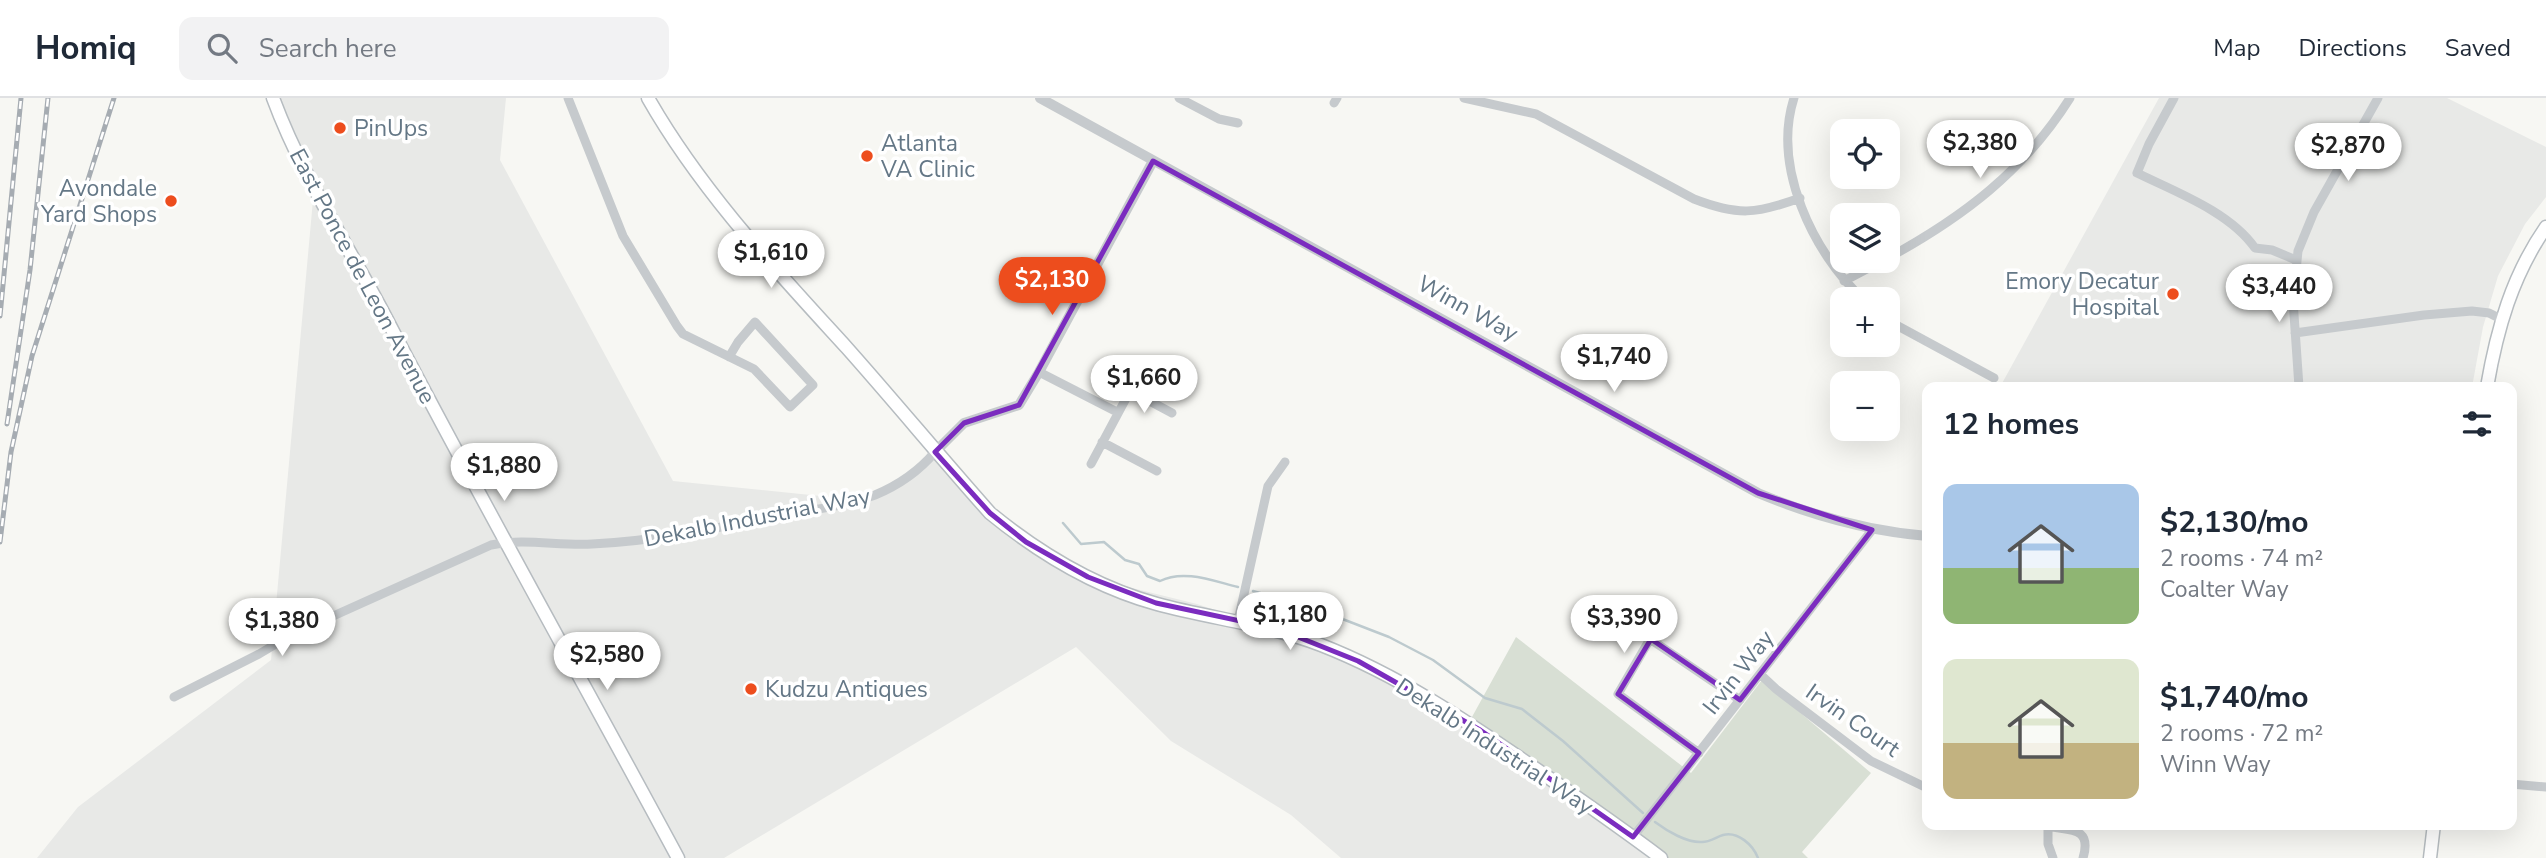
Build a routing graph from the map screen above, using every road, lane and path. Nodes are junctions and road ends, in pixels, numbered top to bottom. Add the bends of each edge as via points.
1 (273, 98) edge
2 (568, 98) edge
3 (648, 98) edge
4 (1040, 98) edge
5 (1179, 98) edge
6 (1464, 98) edge
7 (1794, 98) edge
8 (2070, 98) edge
9 (2174, 98) edge
10 (2378, 98) edge
11 (1238, 123) dead end
12 (1153, 161) junction
13 (1800, 198) junction
14 (2546, 227) edge
15 (1900, 250) edge
16 (2296, 260) junction
17 (1859, 273) edge
18 (1844, 281) junction
19 (1850, 287) edge
20 (2501, 319) junction
21 (1900, 326) edge
22 (2295, 333) junction
23 (730, 357) junction
24 (1146, 361) dead end
25 (1039, 372) junction
26 (1994, 379) dead end
27 (2299, 382) edge
28 (2488, 382) edge
29 (1129, 390) junction
30 (1117, 412) junction
31 (1172, 413) dead end
32 (1102, 442) junction
33 (936, 452) junction
34 (1285, 463) dead end
35 (1091, 464) dead end
36 (1157, 471) dead end
37 (1872, 530) junction
38 (1922, 535) edge
39 (507, 542) junction
40 (1238, 621) junction
41 (1761, 675) junction
42 (174, 697) dead end
43 (1740, 700) junction
44 (1699, 753) junction
45 (2517, 785) edge
46 (1922, 786) edge
47 (2546, 788) edge
48 (2046, 830) edge
49 (2069, 830) edge
50 (2433, 830) edge
51 (1633, 837) junction
52 (678, 858) edge
53 (1661, 858) edge
54 (2053, 858) edge
55 (2083, 858) edge
56 (2430, 858) edge

1 - 39 main road, East Ponce de Leon Avenue via 310,183
2 - 23 street via 622,236 677,326 683,334
3 - 33 main road via 702,181
4 - 12 street, Winn Way
5 - 11 street via 1219,119
6 - 13 street via 1536,114 1717,208 1763,210
7 - 13 street via 1787,133
8 - 15 street via 2036,145 1996,186 1943,227
9 - 16 street via 2137,173 2228,221 2255,248
10 - 16 street via 2314,212
12 - 25 street
12 - 37 street, Winn Way via 1758,493 1814,515
13 - 18 street via 1811,231
14 - 20 main road via 2514,283
16 - 22 street
17 - 18 street
18 - 19 street
20 - 22 street via 2472,311
20 - 28 main road
21 - 26 street
22 - 27 street
23 - 23 street via 754,369 790,407 813,385 755,322
24 - 29 street
25 - 30 street
25 - 33 street via 1019,405 964,423
29 - 30 street
29 - 31 street
30 - 32 street
32 - 35 street
32 - 36 street
33 - 39 street, Dekalb Industrial Way via 920,469 886,490 837,505 678,536 624,542
33 - 40 main road, Dekalb Industrial Way via 999,520 1026,542 1088,577 1156,603
34 - 40 street via 1268,486
37 - 38 street, Winn Way
37 - 41 street, Irvin Way
39 - 42 street, Dekalb Industrial Way via 477,550 291,635
39 - 52 main road, East Ponce de Leon Avenue
40 - 51 main road, Dekalb Industrial Way via 1322,645 1403,684 1480,730
41 - 43 street, Irvin Way
41 - 46 street, Irvin Court via 1871,761
43 - 44 street, Irvin Way
43 - 44 street via 1650,639 1618,694
44 - 51 street, Irvin Way
45 - 47 street
48 - 54 street
49 - 55 street via 2081,835 2086,844
50 - 56 main road
51 - 53 main road, Dekalb Industrial Way

